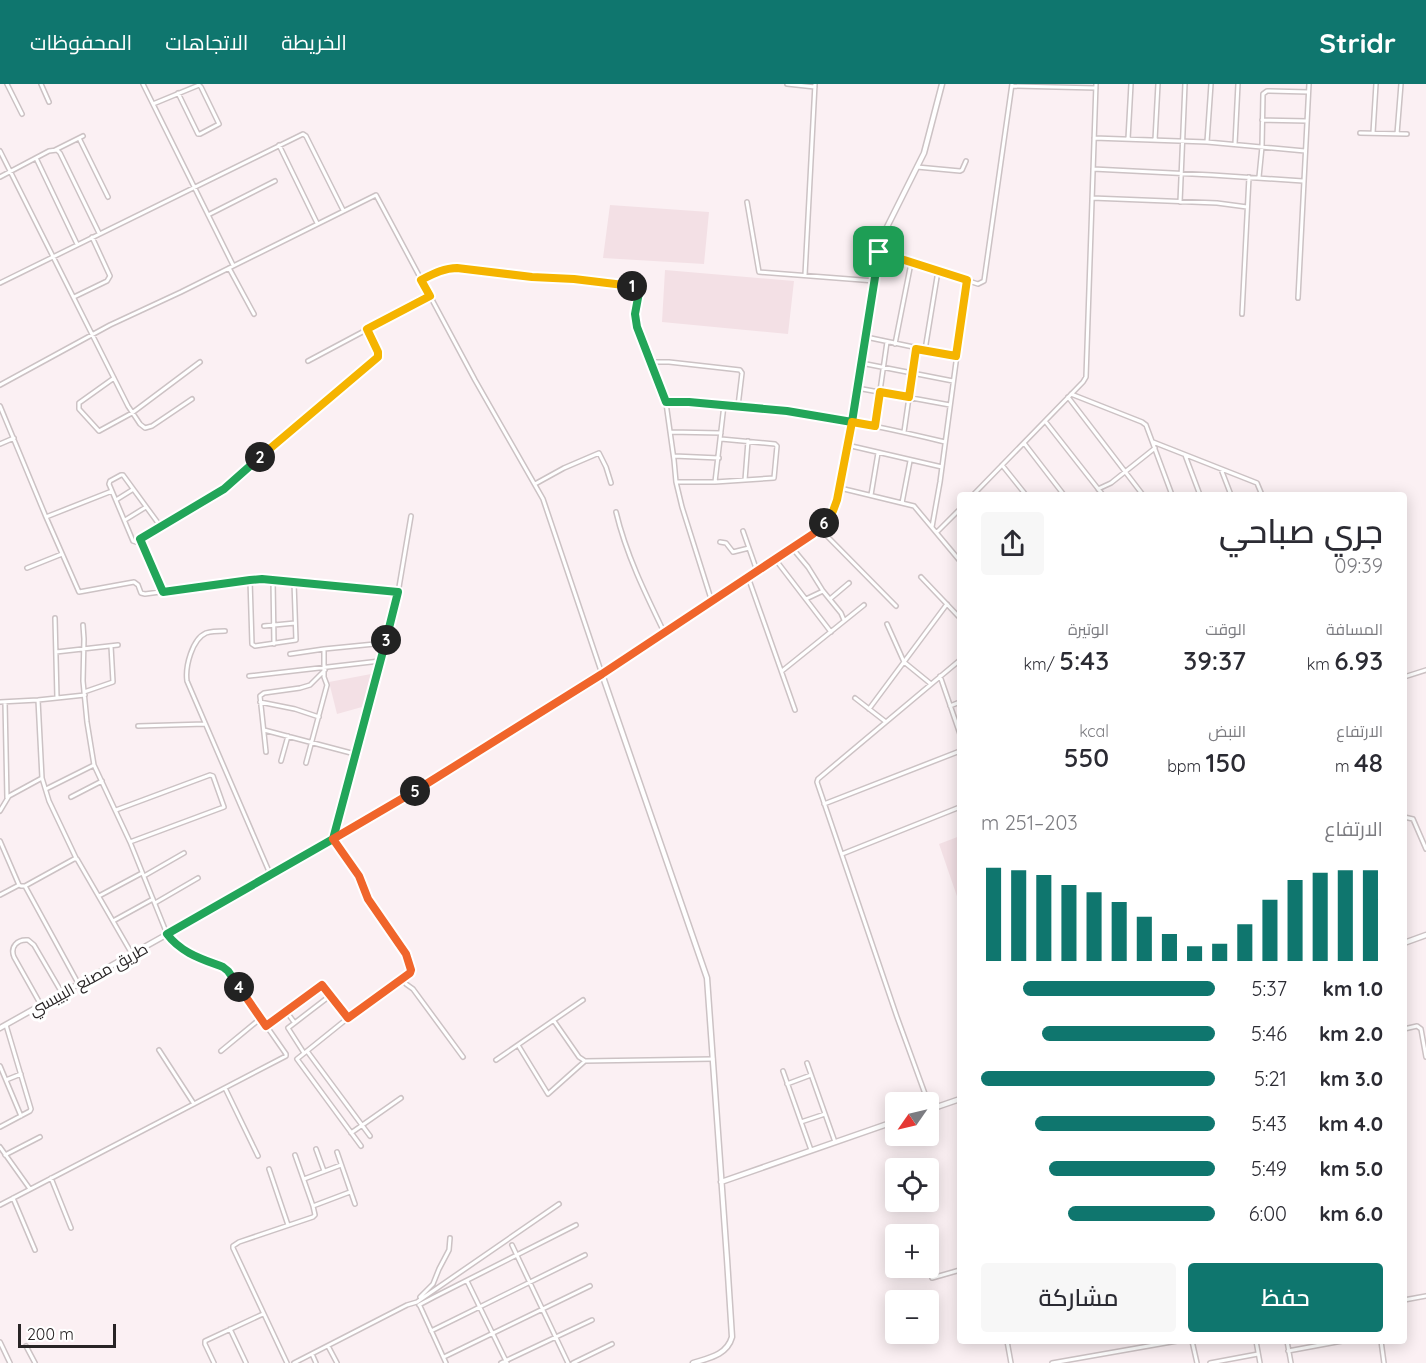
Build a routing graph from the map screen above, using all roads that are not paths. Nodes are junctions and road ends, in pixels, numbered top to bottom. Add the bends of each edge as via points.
1 (7, 84) edge
2 (41, 84) edge
3 (143, 84) edge
4 (787, 84) edge
5 (942, 84) edge
6 (1131, 84) edge
7 (1158, 84) edge
8 (1185, 84) edge
9 (1211, 84) edge
10 (1238, 84) edge
11 (1309, 84) edge
12 (1376, 84) edge
13 (1401, 84) edge
14 (815, 85) edge
15 (1012, 85) edge
16 (1049, 86) edge
17 (1096, 86) edge
18 (1308, 92) junction
19 (178, 93) junction
20 (50, 102) dead end
21 (153, 104) junction
22 (22, 114) dead end
23 (1262, 120) junction
24 (1307, 121) junction
25 (1360, 133) dead end
26 (1373, 133) junction
27 (1397, 134) junction
28 (1407, 134) dead end
29 (83, 136) dead end
30 (78, 138) junction
31 (1094, 138) junction
32 (1128, 139) junction
33 (1155, 140) junction
34 (1182, 141) junction
35 (1207, 142) junction
36 (1235, 144) junction
37 (279, 146) junction
38 (1262, 147) junction
39 (53, 150) junction
40 (1305, 150) junction
41 (0, 151) edge
42 (36, 158) junction
43 (966, 160) dead end
44 (917, 167) junction
45 (1093, 169) junction
46 (10, 172) junction
47 (1180, 173) junction
48 (0, 177) edge
49 (1249, 177) junction
50 (1259, 178) junction
51 (275, 181) dead end
52 (1304, 181) junction
53 (194, 186) junction
54 (108, 197) dead end
55 (1092, 198) junction
56 (747, 202) dead end
57 (1180, 202) junction
58 (1247, 207) junction
59 (343, 210) junction
60 (208, 215) junction
61 (317, 224) junction
62 (99, 233) junction
63 (92, 237) junction
64 (77, 244) junction
65 (879, 252) junction
66 (53, 256) junction
67 (910, 263) junction
68 (231, 266) junction
69 (938, 271) junction
70 (805, 275) junction
71 (421, 280) junction
72 (967, 280) junction
73 (875, 281) junction
74 (0, 283) edge
75 (430, 296) junction
76 (74, 297) junction
77 (1298, 298) dead end
78 (254, 314) dead end
79 (1242, 314) dead end
80 (367, 329) junction
81 (93, 334) junction
82 (866, 337) junction
83 (887, 342) junction
84 (895, 344) junction
85 (916, 349) junction
86 (924, 350) junction
87 (956, 356) junction
88 (308, 361) dead end
89 (200, 362) dead end
90 (650, 362) junction
91 (861, 363) junction
92 (884, 367) junction
93 (912, 373) junction
94 (114, 378) junction
95 (953, 381) junction
96 (0, 385) edge
97 (857, 388) junction
98 (880, 392) junction
99 (1069, 396) junction
100 (909, 397) junction
101 (192, 399) dead end
102 (666, 402) junction
103 (724, 405) junction
104 (950, 405) junction
105 (0, 406) edge
106 (738, 406) junction
107 (132, 412) junction
108 (1045, 421) junction
109 (852, 422) junction
110 (875, 426) junction
111 (670, 432) junction
112 (721, 432) junction
113 (904, 432) junction
114 (14, 438) junction
115 (721, 439) junction
116 (748, 441) junction
117 (945, 442) junction
118 (1153, 442) junction
119 (1024, 443) junction
120 (0, 444) edge
121 (847, 445) junction
122 (1155, 448) junction
123 (879, 453) junction
124 (1185, 455) junction
125 (674, 456) junction
126 (719, 458) junction
127 (910, 460) junction
128 (1002, 465) junction
129 (942, 467) junction
130 (1221, 470) junction
131 (1125, 472) junction
132 (745, 480) junction
133 (676, 482) junction
134 (716, 482) junction
135 (611, 483) dead end
136 (535, 484) junction
137 (840, 488) junction
138 (133, 489) junction
139 (1098, 489) junction
140 (978, 490) edge
141 (112, 491) junction
142 (1024, 492) edge
143 (1062, 492) edge
144 (1100, 492) edge
145 (1141, 492) edge
146 (1171, 492) edge
147 (1199, 492) edge
148 (1230, 492) edge
149 (1261, 492) edge
150 (870, 496) junction
151 (116, 500) junction
152 (902, 502) junction
153 (146, 507) junction
154 (616, 512) dead end
155 (957, 513) edge
156 (411, 516) dead end
157 (46, 517) junction
158 (125, 520) junction
159 (161, 527) junction
160 (932, 527) junction
161 (819, 528) junction
162 (743, 531) dead end
163 (937, 532) junction
164 (140, 539) junction
165 (720, 542) dead end
166 (749, 548) junction
167 (792, 548) junction
168 (62, 554) junction
169 (957, 557) edge
170 (775, 559) junction
171 (27, 568) dead end
172 (758, 571) junction
173 (748, 577) junction
174 (921, 577) dead end
175 (250, 580) junction
176 (273, 580) junction
177 (294, 582) junction
178 (849, 583) dead end
179 (823, 591) junction
180 (163, 592) junction
181 (398, 592) junction
182 (806, 599) junction
183 (830, 599) junction
184 (712, 602) junction
185 (947, 604) junction
186 (864, 605) dead end
187 (896, 606) dead end
188 (957, 615) edge
189 (55, 618) dead end
190 (844, 620) junction
191 (296, 623) junction
192 (887, 624) dead end
193 (83, 625) dead end
194 (273, 625) junction
195 (264, 626) dead end
196 (225, 630) dead end
197 (664, 632) junction
198 (831, 632) junction
199 (385, 643) junction
200 (274, 644) junction
201 (111, 645) junction
202 (118, 645) dead end
203 (84, 648) junction
204 (324, 649) junction
205 (56, 652) junction
206 (290, 654) dead end
207 (380, 661) junction
208 (904, 662) junction
209 (957, 662) edge
210 (325, 669) junction
211 (1426, 670) edge
212 (782, 671) junction
213 (602, 674) junction
214 (249, 676) dead end
215 (940, 676) junction
216 (1407, 676) edge
217 (931, 684) junction
218 (84, 693) junction
219 (57, 698) junction
220 (855, 698) dead end
221 (38, 700) junction
222 (0, 702) edge
223 (5, 702) junction
224 (260, 702) junction
225 (957, 703) edge
226 (950, 706) junction
227 (869, 709) junction
228 (795, 710) dead end
229 (319, 717) junction
230 (886, 722) junction
231 (205, 724) junction
232 (138, 726) dead end
233 (957, 726) edge
234 (264, 730) junction
235 (288, 736) junction
236 (0, 739) edge
237 (6, 739) junction
238 (312, 742) junction
239 (266, 752) dead end
240 (957, 752) edge
241 (355, 754) junction
242 (281, 761) dead end
243 (306, 763) dead end
244 (94, 765) junction
245 (42, 778) junction
246 (102, 781) junction
247 (46, 789) junction
248 (71, 797) dead end
249 (7, 798) junction
250 (824, 804) junction
251 (957, 808) edge
252 (116, 810) junction
253 (0, 811) edge
254 (1407, 818) edge
255 (333, 839) junction
256 (0, 841) edge
257 (130, 842) junction
258 (1426, 849) edge
259 (184, 853) dead end
260 (841, 854) junction
261 (76, 858) junction
262 (143, 874) junction
263 (271, 876) junction
264 (198, 878) dead end
265 (19, 885) junction
266 (25, 886) junction
267 (0, 895) edge
268 (99, 896) junction
269 (153, 899) junction
270 (155, 903) junction
271 (113, 921) junction
272 (167, 934) junction
273 (1426, 935) edge
274 (1407, 942) edge
275 (132, 954) junction
276 (402, 979) junction
277 (78, 984) junction
278 (62, 993) junction
279 (331, 995) junction
280 (584, 1000) dead end
281 (41, 1005) junction
282 (286, 1011) junction
283 (261, 1018) junction
284 (348, 1018) junction
285 (554, 1021) junction
286 (294, 1022) junction
287 (6, 1024) junction
288 (266, 1026) junction
289 (0, 1028) edge
290 (1407, 1028) edge
291 (518, 1045) junction
292 (159, 1050) dead end
293 (221, 1051) dead end
294 (306, 1052) junction
295 (463, 1057) dead end
296 (1426, 1057) edge
297 (713, 1059) junction
298 (496, 1060) dead end
299 (585, 1061) junction
300 (807, 1063) dead end
301 (0, 1066) edge
302 (783, 1071) dead end
303 (21, 1074) junction
304 (811, 1075) junction
305 (6, 1080) junction
306 (787, 1084) junction
307 (225, 1088) junction
308 (924, 1092) edge
309 (401, 1098) dead end
310 (957, 1100) edge
311 (194, 1104) junction
312 (939, 1106) edge
313 (825, 1114) junction
314 (21, 1116) junction
315 (801, 1122) junction
316 (362, 1125) junction
317 (885, 1125) edge
318 (0, 1126) edge
319 (351, 1133) junction
320 (370, 1136) dead end
321 (40, 1137) dead end
322 (835, 1142) junction
323 (361, 1146) dead end
324 (0, 1148) edge
325 (316, 1149) dead end
326 (811, 1150) junction
327 (336, 1152) dead end
328 (5, 1155) junction
329 (295, 1155) dead end
330 (258, 1156) dead end
331 (341, 1165) junction
332 (269, 1169) dead end
333 (324, 1171) junction
334 (51, 1178) junction
335 (304, 1179) junction
336 (721, 1182) junction
337 (30, 1189) junction
338 (350, 1192) junction
339 (13, 1198) junction
340 (355, 1204) dead end
341 (559, 1204) dead end
342 (0, 1205) edge
343 (313, 1206) junction
344 (288, 1225) junction
345 (576, 1225) dead end
346 (71, 1228) dead end
347 (450, 1238) dead end
348 (512, 1245) dead end
349 (35, 1250) dead end
350 (585, 1255) dead end
351 (517, 1256) junction
352 (957, 1271) edge
353 (939, 1276) edge
354 (467, 1281) junction
355 (530, 1282) junction
356 (432, 1286) junction
357 (590, 1286) dead end
358 (435, 1290) junction
359 (1426, 1296) edge
360 (1407, 1299) edge
361 (419, 1302) junction
362 (480, 1306) junction
363 (543, 1309) junction
364 (263, 1314) junction
365 (592, 1320) dead end
366 (230, 1329) junction
367 (431, 1331) junction
368 (493, 1334) junction
369 (556, 1336) junction
370 (0, 1342) edge
371 (612, 1344) dead end
372 (1008, 1344) edge
373 (1161, 1344) edge
374 (1193, 1344) edge
375 (1256, 1344) edge
376 (1287, 1344) edge
377 (1326, 1344) edge
378 (1381, 1344) edge
379 (26, 1346) dead end
380 (328, 1346) junction
381 (1288, 1351) junction
382 (312, 1354) junction
383 (1258, 1354) junction
384 (444, 1357) junction
385 (507, 1362) edge
386 (10, 1363) edge
387 (34, 1363) edge
388 (214, 1363) edge
389 (246, 1363) edge
390 (287, 1363) edge
391 (294, 1363) edge
392 (316, 1363) edge
393 (337, 1363) edge
394 (447, 1363) edge
395 (501, 1363) edge
396 (568, 1363) edge
397 (573, 1363) edge
398 (693, 1363) edge
399 (1011, 1363) edge
400 (1052, 1363) edge
401 (1197, 1363) edge
402 (1210, 1363) edge
403 (1260, 1363) edge
404 (1291, 1363) edge
405 (1384, 1363) edge

1 - 22 street
2 - 20 street
3 - 21 street
4 - 14 street
5 - 44 main road, طريق مصنع البيبسي
6 - 32 street
7 - 33 street
8 - 34 street
9 - 35 street
10 - 36 street
11 - 18 street
12 - 26 street
13 - 27 street
14 - 70 street
15 - 16 street
15 - 72 street via 985,278 978,284
16 - 17 street
17 - 31 street
18 - 23 street via 1265,92
18 - 24 street
19 - 19 street via 199,85 219,124 198,134
19 - 21 street
21 - 53 street
23 - 24 street
23 - 38 street
24 - 40 street
25 - 26 street
26 - 27 street
27 - 28 street
29 - 30 street
30 - 39 street
30 - 54 street
31 - 32 street
31 - 45 street
32 - 33 street
33 - 34 street
34 - 35 street
34 - 47 street
35 - 36 street
36 - 38 street
37 - 53 street
37 - 59 street via 305,134
37 - 61 street
38 - 40 street
38 - 50 street
39 - 42 street
39 - 62 street via 60,153
40 - 52 street
41 - 46 street
42 - 46 street
42 - 64 street
43 - 44 street via 960,171
44 - 65 main road, طريق مصنع البيبسي via 885,231
45 - 47 street
45 - 55 street
46 - 48 street
46 - 66 street
47 - 49 street
47 - 57 street
49 - 50 street
49 - 58 street
50 - 52 street
51 - 60 street
52 - 77 street
53 - 60 street
53 - 62 street
55 - 57 street
55 - 99 street via 1087,370 1085,380
56 - 70 street via 759,272
57 - 58 street
58 - 79 street
59 - 61 street
59 - 71 street via 376,195
60 - 68 street
61 - 68 street
62 - 63 street
63 - 64 street
63 - 76 street via 110,276
64 - 66 street
65 - 67 street
65 - 73 main road, طريق مصنع البيبسي
66 - 74 street
66 - 76 street
67 - 69 street
67 - 84 street
68 - 78 street
68 - 81 street
69 - 72 street
69 - 86 street
70 - 73 street
71 - 75 street
71 - 90 street via 457,268 640,287 635,314
72 - 87 street
73 - 82 main road, طريق مصنع البيبسي
75 - 80 street
75 - 136 street
76 - 81 street
80 - 88 street
80 - 159 street via 378,357 230,485
81 - 94 street
81 - 96 street
82 - 83 street
82 - 91 main road, طريق مصنع البيبسي
83 - 84 street
83 - 92 street
84 - 85 street
85 - 86 street
85 - 93 street
86 - 87 street
87 - 95 street
89 - 107 street
90 - 102 street
90 - 106 street via 740,370
91 - 92 street
91 - 97 main road, طريق مصنع البيبسي
92 - 93 street
92 - 98 street
93 - 95 street
93 - 100 street
94 - 107 street
94 - 107 street via 78,406 99,431
95 - 104 street
97 - 98 street
97 - 109 main road, طريق مصنع البيبسي
98 - 100 street
98 - 110 street
99 - 108 street
99 - 118 street via 1144,423
99 - 131 street
100 - 104 street
100 - 113 street
101 - 107 street via 149,427 143,427
102 - 103 street
102 - 111 street
103 - 106 street
103 - 112 street
104 - 117 street
105 - 114 street
106 - 109 street
108 - 119 street
108 - 139 street
109 - 110 street
109 - 121 main road, طريق مصنع البيبسي
110 - 113 street
111 - 112 street
111 - 125 street
112 - 115 street
113 - 117 street
114 - 120 street
114 - 157 street
115 - 116 street
115 - 126 street
116 - 132 street
116 - 132 street via 777,446 775,476
117 - 129 street
118 - 122 street
118 - 124 street
119 - 128 street
119 - 143 street
121 - 123 street
121 - 137 main road, طريق مصنع البيبسي
122 - 131 street
122 - 146 street
123 - 127 street
123 - 150 street
124 - 130 street
124 - 147 street
125 - 126 street
125 - 133 street
126 - 134 street
127 - 129 street
127 - 152 street
128 - 140 street
128 - 142 street
129 - 160 street
130 - 148 street
130 - 149 street via 1255,482
131 - 139 street
131 - 145 street
132 - 134 street
133 - 134 street
133 - 184 street
135 - 136 street via 601,454 597,453
136 - 213 street
137 - 150 street
137 - 161 main road, طريق مصنع البيبسي via 833,511
138 - 141 street via 121,475 110,481
138 - 151 street
138 - 153 street
139 - 144 street
141 - 151 street
141 - 157 street
150 - 152 street
151 - 158 street
152 - 160 street via 914,506
153 - 158 street
153 - 159 street
154 - 197 street via 630,557
155 - 163 street
156 - 181 street
157 - 168 street
158 - 164 street via 133,541
159 - 164 street
160 - 163 street
161 - 167 main road, طريق مصنع البيبسي
161 - 187 street
162 - 166 street
163 - 169 street
164 - 180 street
165 - 166 street via 733,552
166 - 172 street
167 - 170 main road, طريق مصنع البيبسي
167 - 179 street
168 - 171 street
168 - 180 street via 79,592 134,582 143,594
170 - 172 main road, طريق مصنع البيبسي
170 - 182 street
172 - 173 main road, طريق مصنع البيبسي
173 - 184 main road, طريق مصنع البيبسي
173 - 212 street
174 - 185 street
175 - 176 street
175 - 180 street
175 - 200 street via 252,644
176 - 177 street
176 - 194 street
177 - 181 street
177 - 191 street
178 - 183 street
179 - 182 street
179 - 183 street
181 - 199 street
182 - 198 street
183 - 190 street
184 - 197 main road, طريق مصنع البيبسي
185 - 188 street
185 - 208 street
186 - 190 street
189 - 205 street
190 - 198 street
191 - 194 street
191 - 200 street via 295,641
192 - 208 street
193 - 203 street
194 - 195 street
194 - 200 street
196 - 231 street via 200,637 187,668 188,685
197 - 213 main road, طريق مصنع البيبسي
198 - 212 street
199 - 204 street
199 - 207 street
201 - 202 street
201 - 203 street
201 - 218 street via 113,682
203 - 205 street
203 - 218 street
204 - 206 street
204 - 210 street
205 - 219 street
207 - 210 street
207 - 241 street
208 - 217 street
208 - 227 street
209 - 215 street
210 - 214 street
210 - 224 street via 300,688 261,693
210 - 229 street via 327,685
211 - 216 street
212 - 228 street
213 - 255 main road, طريق مصنع البيبسي
213 - 297 main road via 705,972
215 - 217 street
215 - 226 street
217 - 230 street
218 - 219 street
218 - 244 street
219 - 221 street
220 - 227 street
221 - 223 street
221 - 245 street
222 - 223 street
223 - 237 street
224 - 229 street
224 - 234 street
225 - 226 street
226 - 233 street
227 - 230 street
229 - 238 street
230 - 250 street via 817,780
231 - 232 street
231 - 263 street
234 - 235 street
234 - 239 street
235 - 238 street
235 - 242 street
236 - 237 street
237 - 249 street
238 - 241 street
238 - 243 street
240 - 250 street
241 - 255 street
244 - 246 street
244 - 247 street
245 - 247 street
245 - 249 street
246 - 248 street
246 - 252 street
247 - 261 street
249 - 253 street
250 - 260 street
251 - 260 street
252 - 257 street
252 - 257 street via 213,776 224,807
254 - 258 street via 1413,819
255 - 263 main road, طريق مصنع البيبسي
255 - 276 street via 406,954 411,970
256 - 265 street
257 - 262 street
259 - 262 street
260 - 308 street
261 - 266 street
261 - 268 street
262 - 268 street
262 - 269 street
263 - 272 main road, طريق مصنع البيبسي
264 - 270 street
265 - 266 street
265 - 267 street
266 - 277 street
268 - 271 street
269 - 270 street
269 - 271 street
270 - 272 street
271 - 275 street
272 - 275 main road, طريق مصنع البيبسي
272 - 283 street via 189,954 228,971
273 - 274 main road
275 - 277 main road, طريق مصنع البيبسي
276 - 284 street
276 - 295 street
277 - 278 main road, طريق مصنع البيبسي
278 - 281 main road, طريق مصنع البيبسي
278 - 281 street via 32,942 19,941 13,948 14,957
279 - 282 street via 321,985
279 - 284 street
279 - 286 street
280 - 285 street
281 - 287 main road, طريق مصنع البيبسي
282 - 286 street
282 - 288 street
283 - 288 street
283 - 293 street
284 - 294 street
285 - 291 street
285 - 299 street
286 - 294 street via 288,1030
287 - 289 main road, طريق مصنع البيبسي
287 - 303 street
288 - 307 street via 286,1056
290 - 296 street via 1421,1029
291 - 298 street
291 - 299 street via 548,1094
292 - 311 street
294 - 316 street
294 - 319 street via 297,1061
297 - 299 street
297 - 336 main road
300 - 304 street
301 - 305 street
302 - 306 street
303 - 305 street
303 - 314 street via 31,1108
304 - 306 street
304 - 313 street
305 - 314 street
306 - 315 street
307 - 311 street
307 - 330 street
309 - 316 street
310 - 312 main road
311 - 334 street
313 - 315 street
313 - 322 street
314 - 318 street
315 - 326 street
316 - 319 street
316 - 320 street
317 - 322 main road
319 - 323 street
321 - 328 street
322 - 326 main road
324 - 328 street
325 - 333 street
326 - 336 main road
327 - 331 street
328 - 337 street
329 - 335 street
331 - 333 street
331 - 338 street
332 - 344 street
333 - 335 street
334 - 337 street
334 - 346 street
335 - 343 street
336 - 398 main road via 732,1336 721,1353
337 - 339 street
338 - 340 street
338 - 343 street
339 - 342 street
339 - 349 street
341 - 358 street
343 - 344 street via 313,1216
344 - 364 street via 233,1245
345 - 351 street
347 - 356 street via 448,1254
348 - 351 street
350 - 355 street
351 - 354 street
351 - 355 street
352 - 353 street
354 - 361 street
354 - 362 street
355 - 362 street
355 - 363 street
356 - 358 street
356 - 361 street
357 - 363 street
358 - 361 street
359 - 360 street
361 - 367 street
361 - 380 street
362 - 367 street
362 - 368 street
363 - 368 street
363 - 369 street
364 - 366 street
364 - 390 street
365 - 369 street
366 - 388 street via 206,1341
366 - 389 street
367 - 384 street
368 - 384 street
368 - 385 street
369 - 385 street
369 - 396 street
370 - 386 street
371 - 397 street
372 - 399 street
373 - 400 street
374 - 401 street
375 - 383 street
376 - 381 street
377 - 381 street
378 - 405 street
379 - 387 street
380 - 382 street
380 - 393 street
381 - 404 street
382 - 391 street
382 - 392 street
383 - 402 street
383 - 403 street
384 - 394 street
385 - 395 street

